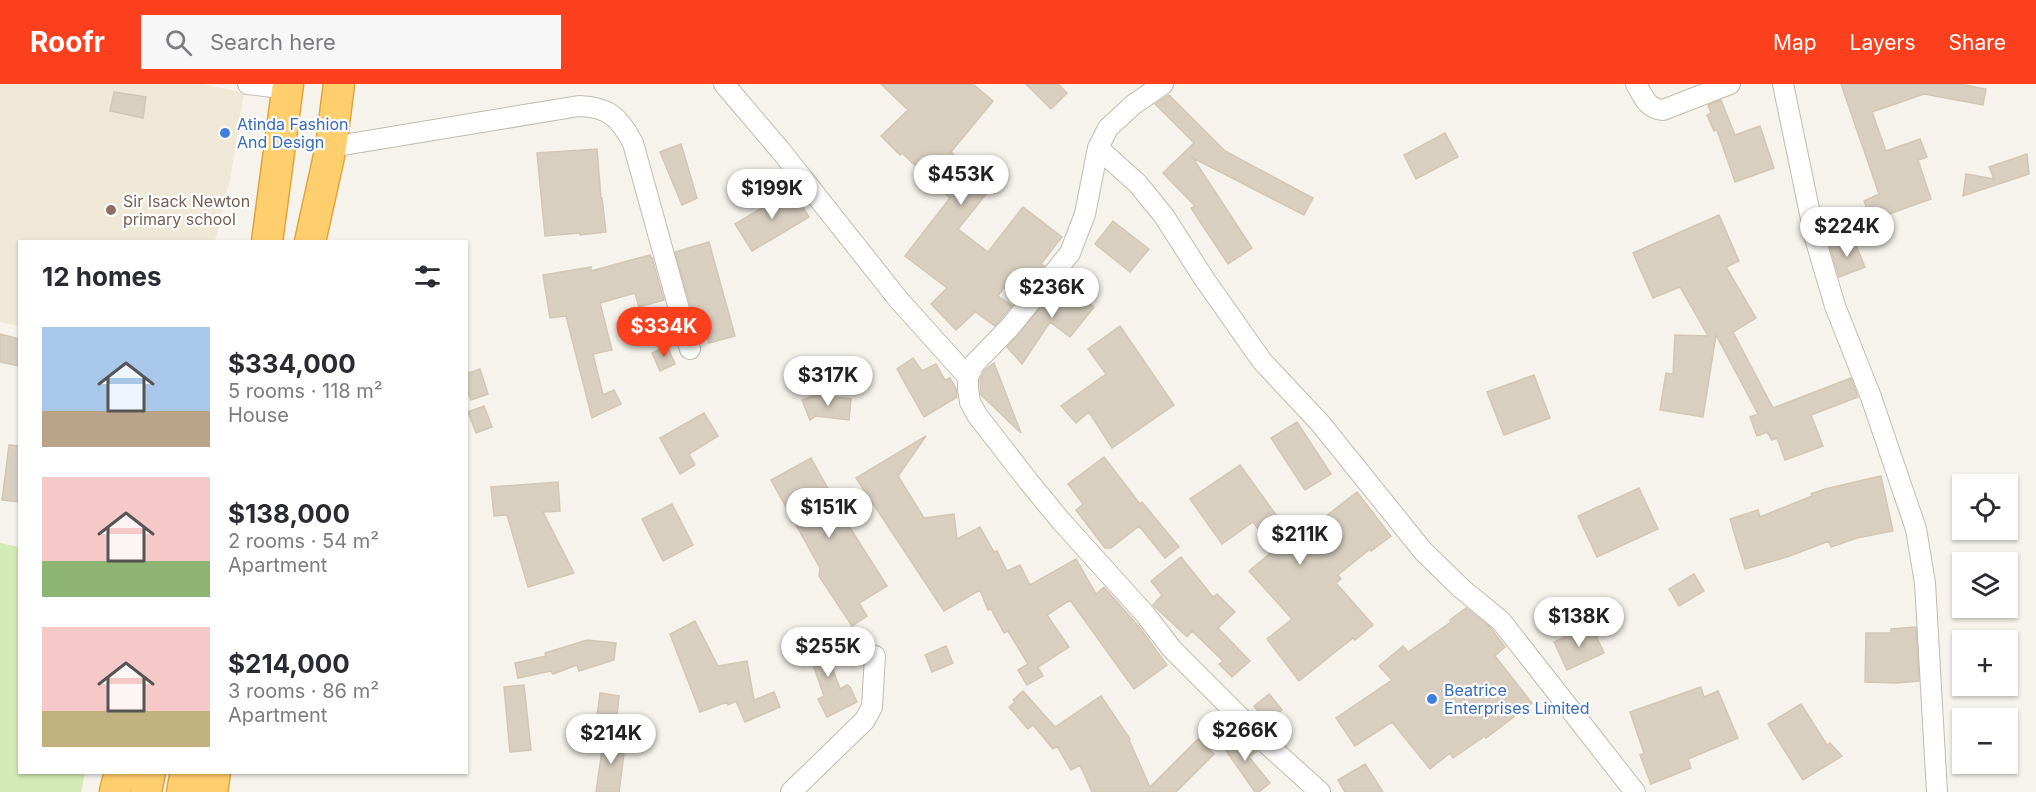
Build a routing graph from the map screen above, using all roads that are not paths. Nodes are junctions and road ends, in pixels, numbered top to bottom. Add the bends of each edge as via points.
1 (248, 84) edge
2 (339, 84) edge
3 (724, 84) edge
4 (1163, 84) edge
5 (1636, 84) edge
6 (1730, 84) edge
7 (1783, 84) edge
8 (288, 87) edge
9 (331, 147) junction
10 (1098, 148) junction
11 (267, 240) edge
12 (310, 240) edge
13 (690, 349) dead end
14 (969, 377) junction
15 (875, 656) dead end
16 (120, 774) edge
17 (150, 774) edge
18 (186, 774) edge
19 (215, 774) edge
20 (115, 792) edge
21 (146, 792) edge
22 (182, 792) edge
23 (212, 792) edge
24 (791, 792) edge
25 (1320, 792) edge
26 (1635, 792) edge
27 (1937, 792) edge

1 - 8 street
2 - 9 highway
3 - 14 street via 898,298
4 - 10 street via 1108,128
5 - 6 street via 1648,105 1657,110
7 - 27 street via 1828,284 1916,529 1925,583
8 - 11 highway
9 - 12 highway
9 - 13 street via 579,106 607,111 615,116 633,143
10 - 14 street via 1085,214 1070,253 1010,327 974,364
10 - 26 street via 1138,184 1164,216 1262,361 1320,423 1423,551 1501,621
14 - 25 street via 970,402 977,416 1061,520 1172,649
15 - 24 street via 872,707 865,720
16 - 20 highway
17 - 21 highway
18 - 22 highway
19 - 23 highway

